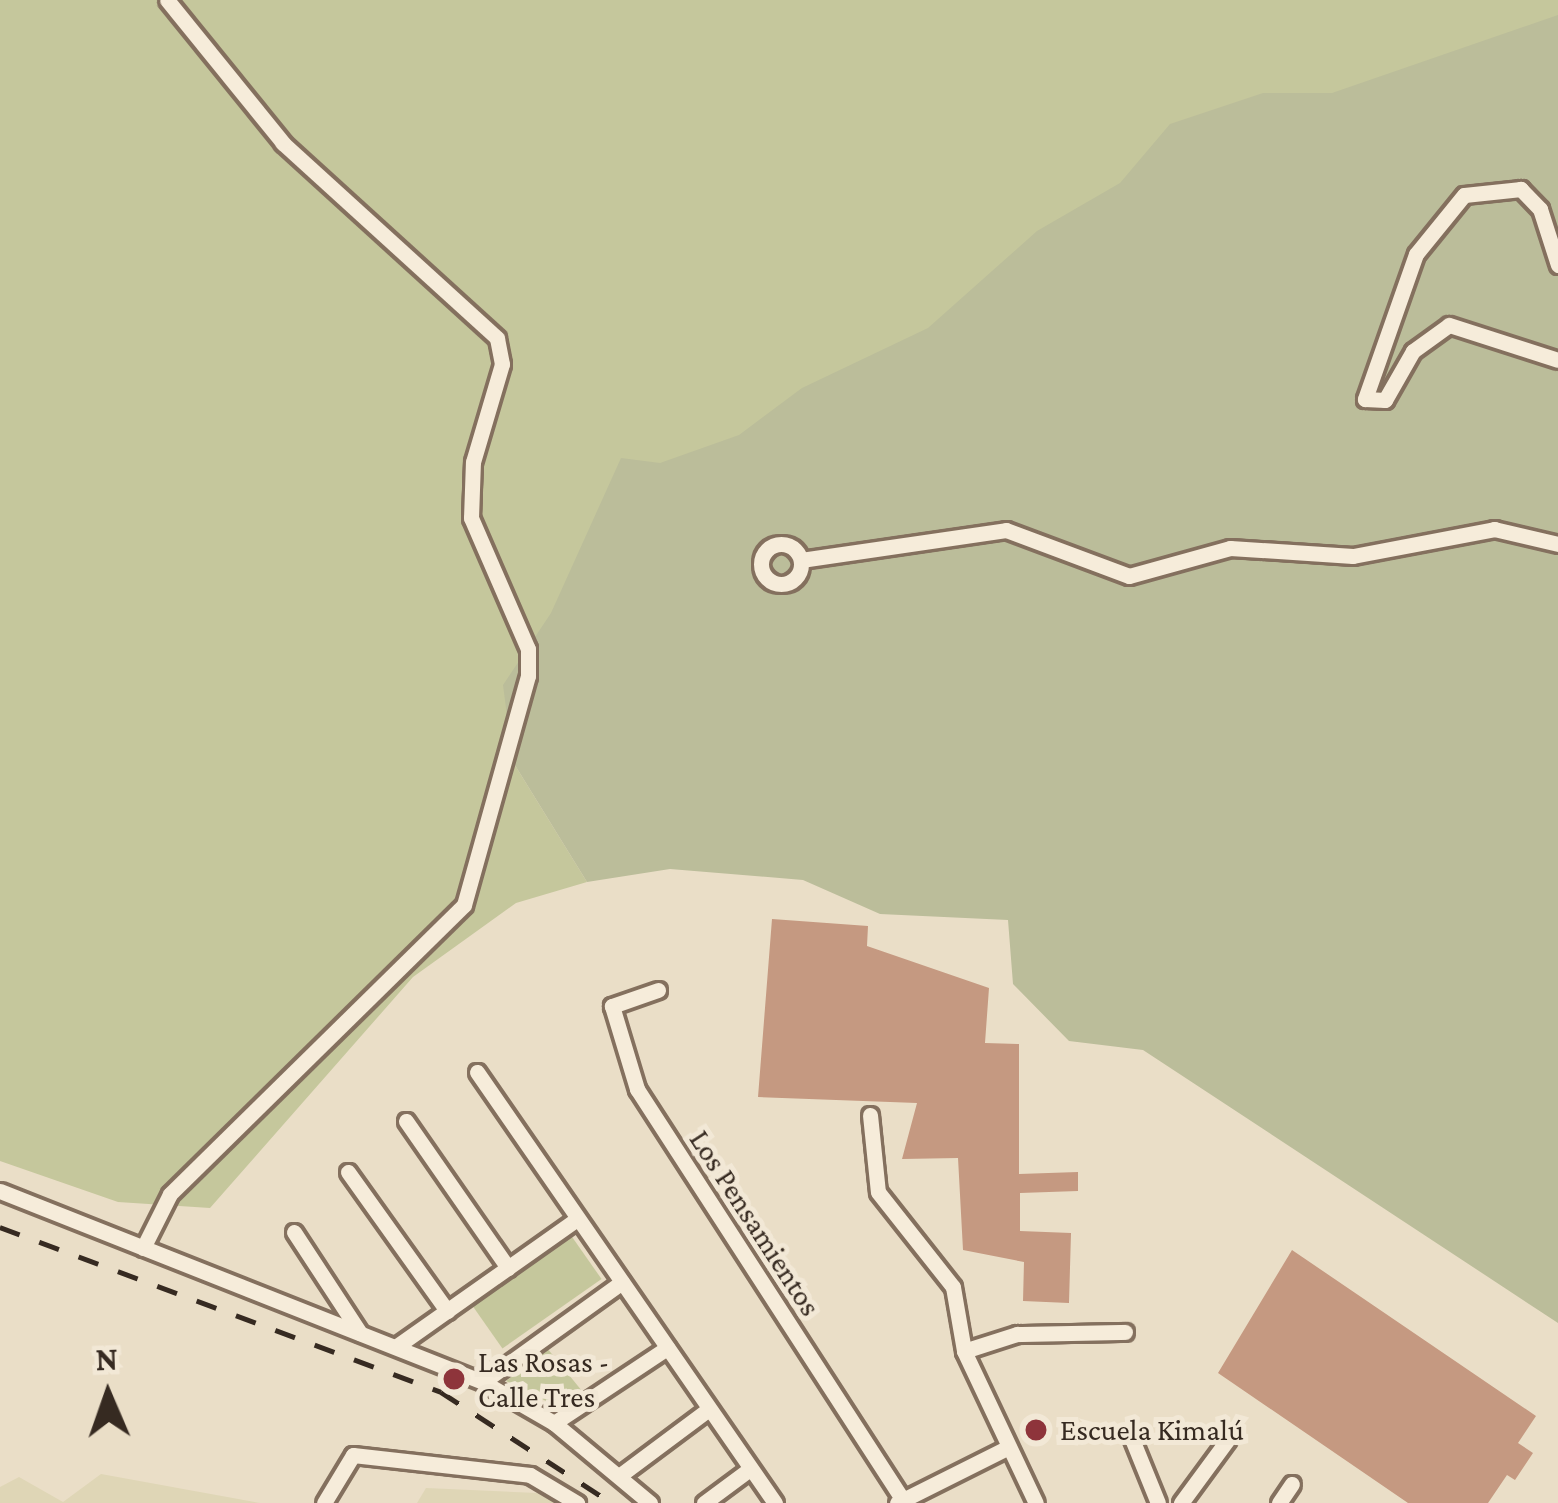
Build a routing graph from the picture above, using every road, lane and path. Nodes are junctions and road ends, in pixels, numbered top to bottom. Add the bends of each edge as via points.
1 (167, 0) edge
2 (1558, 265) edge
3 (1558, 360) edge
4 (1558, 544) edge
5 (801, 560) dead end
6 (658, 990) dead end
7 (477, 1072) dead end
8 (870, 1115) dead end
9 (406, 1121) dead end
10 (348, 1172) dead end
11 (0, 1191) edge
12 (577, 1219) junction
13 (294, 1232) dead end
14 (143, 1248) junction
15 (508, 1268) junction
16 (622, 1282) junction
17 (448, 1311) junction
18 (1126, 1332) dead end
19 (360, 1333) junction
20 (398, 1346) junction
21 (667, 1348) junction
22 (964, 1351) junction
23 (483, 1382) junction
24 (709, 1409) junction
25 (554, 1423) junction
26 (1132, 1438) dead end
27 (1228, 1439) dead end
28 (1010, 1447) junction
29 (750, 1469) junction
30 (619, 1476) junction
31 (1292, 1484) dead end
32 (900, 1502) edge
33 (324, 1503) edge
34 (577, 1503) edge
35 (650, 1503) edge
36 (704, 1503) edge
37 (775, 1503) edge
38 (1036, 1503) edge
39 (1158, 1503) edge
40 (1181, 1503) edge
41 (1279, 1503) edge

1 - 14 street via 283,143 497,338 502,364 473,462 471,518 528,649 528,676 464,905 170,1194
2 - 3 street via 1540,208 1521,189 1464,195 1416,254 1365,399 1385,400 1413,351 1449,326
4 - 5 street via 1495,529 1353,556 1230,548 1129,576 1006,530
6 - 32 street, Los Pensamientos via 612,1006 637,1089
7 - 12 street
8 - 22 street via 878,1192 953,1287
9 - 15 street
10 - 17 street
11 - 14 street
12 - 15 street
12 - 16 street
13 - 19 street
14 - 19 street
15 - 17 street
16 - 21 street
16 - 23 street
17 - 20 street
18 - 22 street via 1017,1334
19 - 20 street
20 - 23 street
21 - 24 street
21 - 25 street
22 - 28 street
23 - 25 street
24 - 29 street
24 - 30 street
25 - 30 street
26 - 39 street
27 - 40 street
28 - 32 street
28 - 38 street
29 - 36 street
29 - 37 street
30 - 35 street
31 - 41 street
33 - 34 street via 353,1455 530,1475

